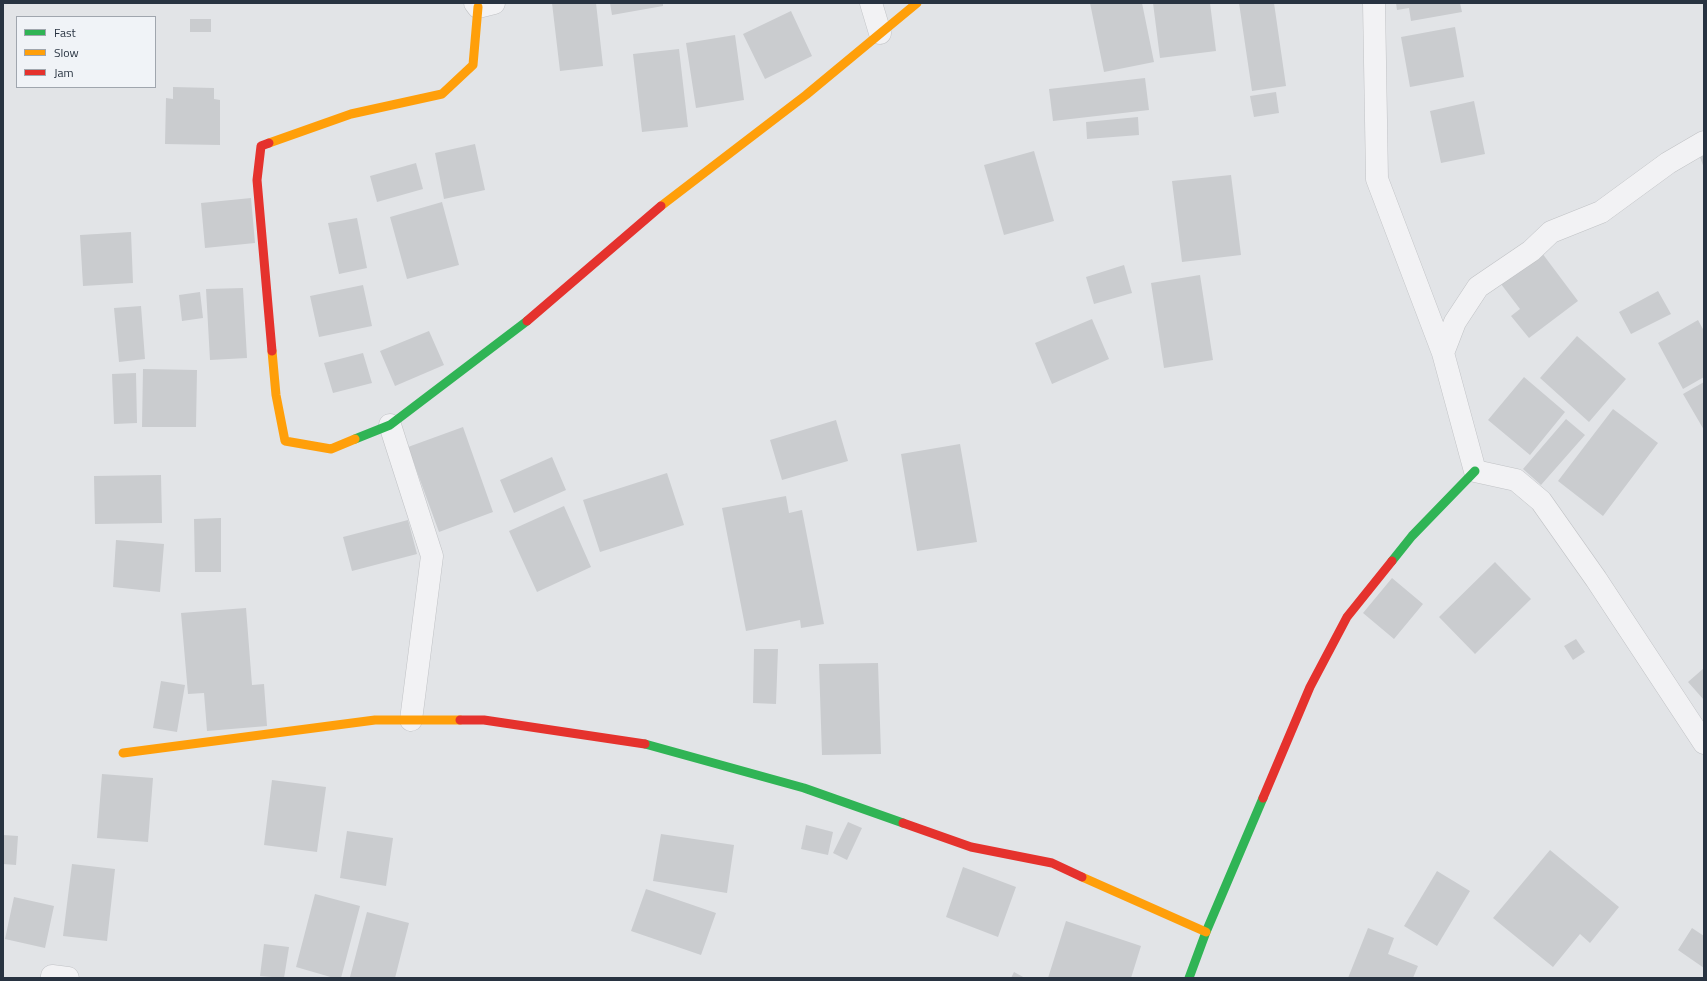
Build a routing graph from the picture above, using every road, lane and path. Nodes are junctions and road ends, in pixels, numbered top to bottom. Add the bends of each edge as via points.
1 (871, 3) edge
2 (917, 3) edge
3 (1374, 3) edge
4 (482, 4) edge
5 (880, 33) junction
6 (1704, 142) edge
7 (1443, 353) junction
8 (390, 426) junction
9 (1475, 471) junction
10 (411, 720) junction
11 (1704, 743) edge
12 (123, 753) dead end
13 (1206, 932) junction
14 (1189, 978) edge

1 - 5 street
2 - 5 street
3 - 7 street via 1378,179
4 - 8 street via 473,65 442,94 351,114 261,146 257,180 276,395 285,441 331,449
5 - 8 street via 806,95 650,214 529,319
6 - 7 street via 1668,163 1600,212 1551,232 1531,251 1478,287 1455,322
7 - 9 street
8 - 10 street via 432,556
9 - 11 street via 1516,480 1541,501 1596,579
9 - 13 street via 1412,536 1346,617 1310,687
10 - 12 street via 374,720
10 - 13 street via 484,720 650,745 804,788 971,847 1052,863
13 - 14 street

